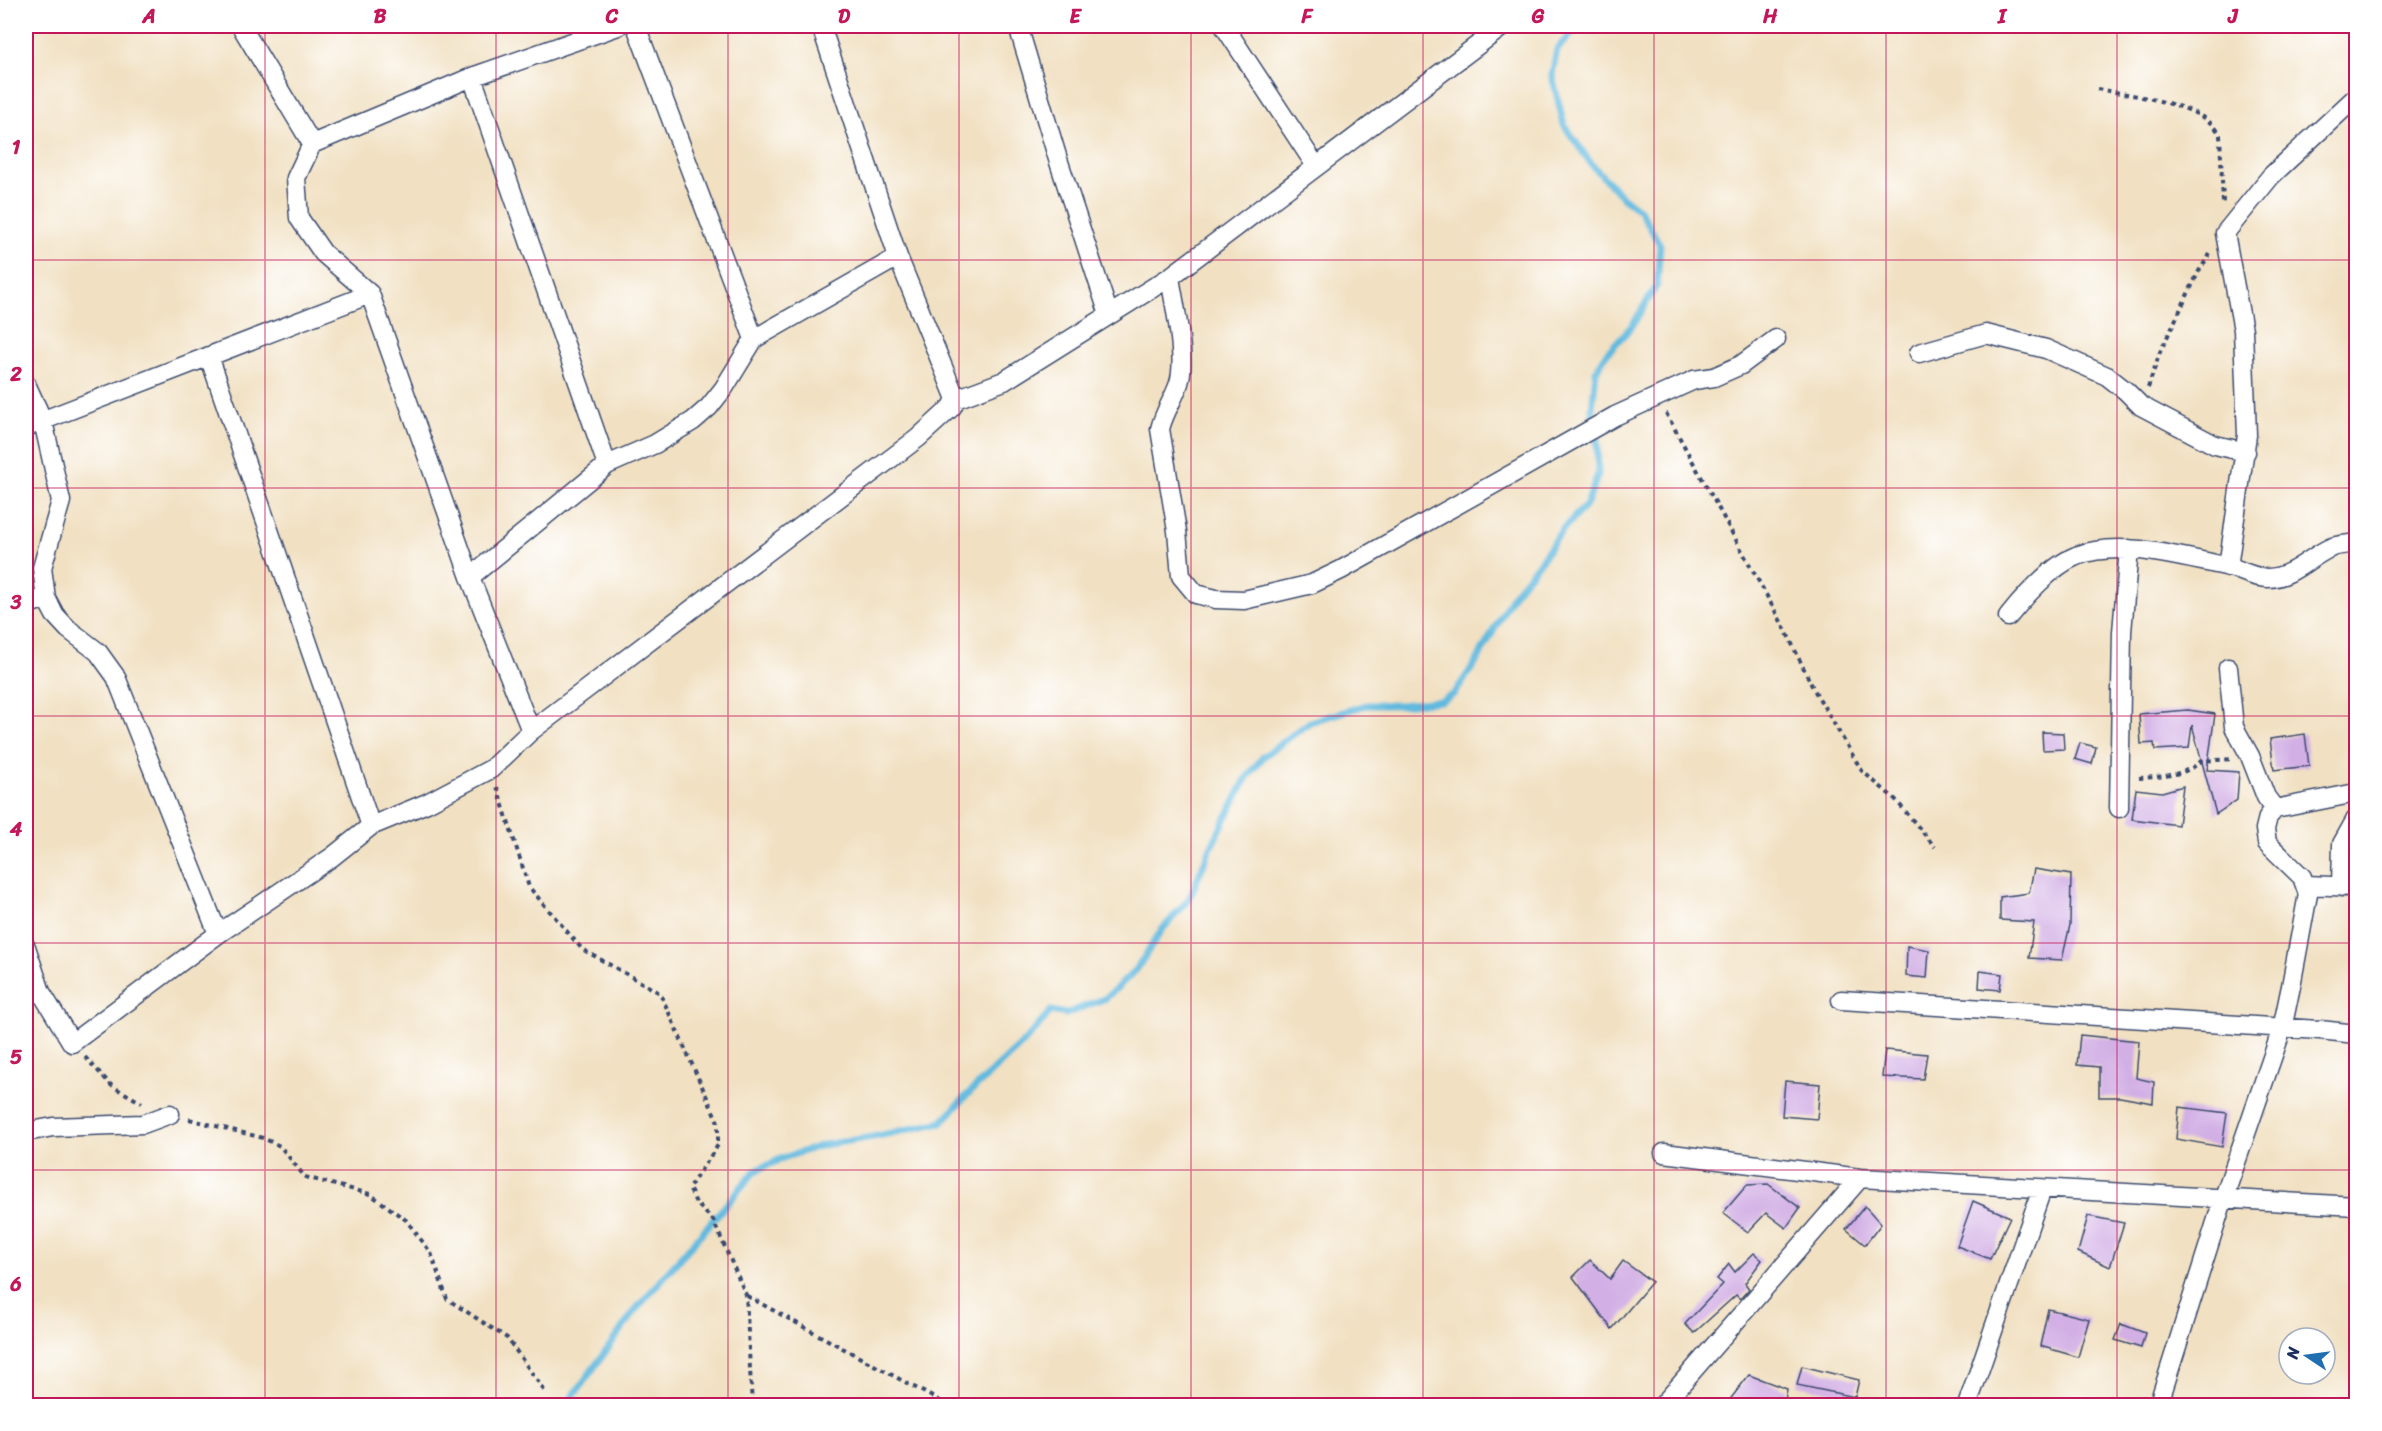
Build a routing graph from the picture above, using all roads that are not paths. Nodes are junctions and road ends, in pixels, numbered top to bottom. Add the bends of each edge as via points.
1 (241, 26) edge
2 (618, 26) edge
3 (636, 26) edge
4 (821, 26) edge
5 (1018, 26) edge
6 (1224, 26) edge
7 (1503, 26) edge
8 (472, 77) junction
9 (2356, 97) edge
10 (312, 144) junction
11 (1316, 165) junction
12 (898, 257) junction
13 (1170, 277) junction
14 (370, 294) junction
15 (1109, 315) junction
16 (754, 339) junction
17 (1776, 339) dead end
18 (1920, 353) dead end
19 (209, 356) junction
20 (26, 384) edge
21 (956, 399) junction
22 (34, 424) edge
23 (2246, 452) junction
24 (607, 465) junction
25 (2356, 543) edge
26 (2129, 549) junction
27 (2228, 567) junction
28 (470, 577) junction
29 (46, 598) junction
30 (26, 605) edge
31 (2008, 617) dead end
32 (2228, 668) dead end
33 (531, 731) junction
34 (2356, 793) edge
35 (2119, 808) dead end
36 (2275, 809) junction
37 (2356, 820) edge
38 (371, 826) junction
39 (2307, 885) junction
40 (2349, 887) edge
41 (218, 934) junction
42 (26, 947) edge
43 (1841, 1000) dead end
44 (2282, 1029) junction
45 (2356, 1034) edge
46 (170, 1114) road end
47 (26, 1132) edge
48 (1664, 1153) dead end
49 (1860, 1178) junction
50 (2042, 1189) junction
51 (2224, 1197) junction
52 (2356, 1206) edge
53 (1662, 1406) edge
54 (1967, 1406) edge
55 (2158, 1406) edge

1 - 10 street
2 - 8 street
3 - 16 street
4 - 12 street
5 - 15 street
6 - 11 street
7 - 11 street
8 - 10 street
8 - 24 street
9 - 23 street via 2271,176 2224,233 2243,330
10 - 14 street via 296,178 299,218 323,252
11 - 13 street
12 - 16 street
12 - 21 street
13 - 15 street
13 - 17 street via 1182,365 1180,382 1163,414 1160,429 1181,576 1196,594 1216,599 1244,600 1312,584 1615,416 1694,380 1732,369
14 - 19 street
14 - 28 street
15 - 21 street via 1004,381
16 - 24 street via 724,388 693,421 655,444
18 - 23 street via 1975,336 1995,335 2046,349 2107,376 2141,406 2216,445
19 - 22 street
19 - 38 street
20 - 22 street
21 - 33 street via 918,438
22 - 29 street via 61,501 42,568
23 - 27 street
24 - 28 street
25 - 27 street via 2330,548 2272,578 2252,577
26 - 27 street
26 - 31 street via 2108,549 2075,557 2058,567
26 - 35 street via 2122,632
28 - 33 street
29 - 30 street
29 - 41 street via 55,615 98,652 116,677
32 - 36 street via 2234,727 2266,798
33 - 38 street via 491,769 427,803
34 - 36 street
36 - 39 street via 2265,829 2267,843
37 - 40 street via 2342,844
38 - 41 street
39 - 40 street
39 - 44 street
41 - 42 street via 72,1043 41,992
43 - 44 street
44 - 45 street
44 - 51 street
46 - 47 street via 143,1124
48 - 49 street
49 - 50 street
49 - 53 street
50 - 51 street
50 - 54 street
51 - 52 street
51 - 55 street

